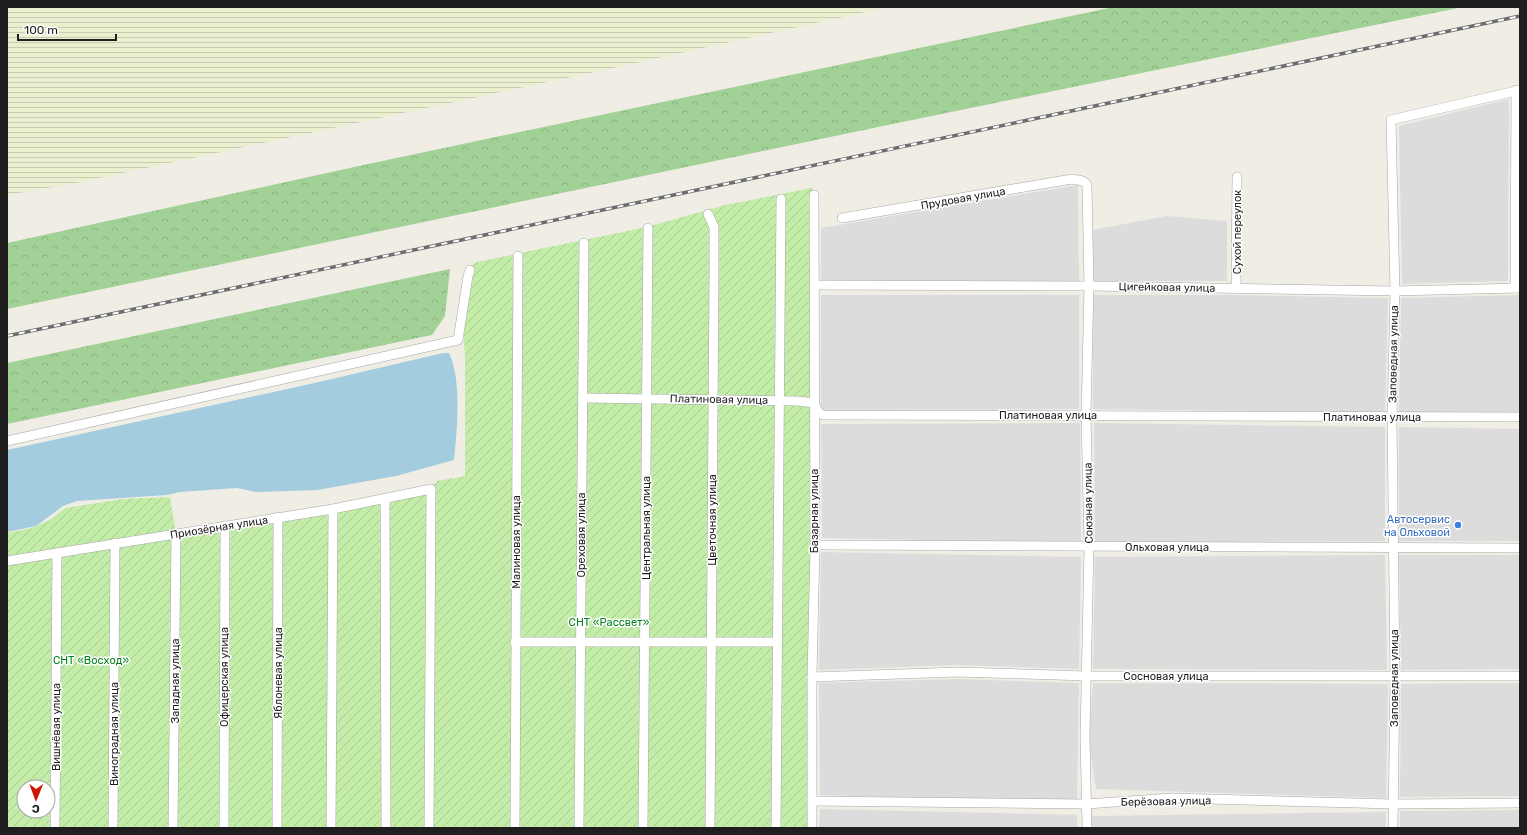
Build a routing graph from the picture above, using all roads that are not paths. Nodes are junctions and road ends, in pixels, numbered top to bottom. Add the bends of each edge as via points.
1 (1518, 90) edge
2 (1237, 177) dead end
3 (1083, 181) joint
4 (814, 195) dead end
5 (781, 199) dead end
6 (708, 214) dead end
7 (842, 218) dead end
8 (648, 228) dead end
9 (584, 243) dead end
10 (518, 256) dead end
11 (470, 270) dead end
12 (815, 285) junction
13 (1089, 286) junction
14 (1236, 288) junction
15 (1518, 288) edge
16 (1395, 291) junction
17 (583, 398) junction
18 (647, 399) junction
19 (713, 399) junction
20 (779, 400) junction
21 (814, 403) junction
22 (1086, 416) junction
23 (1392, 417) junction
24 (1520, 417) edge
25 (7, 441) edge
26 (385, 499) junction
27 (333, 509) junction
28 (278, 517) junction
29 (225, 526) junction
30 (176, 534) junction
31 (115, 543) junction
32 (815, 545) junction
33 (1089, 546) junction
34 (1392, 548) junction
35 (1520, 548) edge
36 (57, 553) junction
37 (7, 561) edge
38 (515, 642) junction
39 (580, 642) junction
40 (711, 642) junction
41 (776, 642) junction
42 (645, 643) junction
43 (1086, 676) junction
44 (1520, 676) edge
45 (812, 677) junction
46 (1395, 677) junction
47 (813, 802) junction
48 (1520, 803) edge
49 (1086, 804) junction
50 (1393, 804) junction
51 (55, 828) edge
52 (114, 828) edge
53 (174, 828) edge
54 (224, 828) edge
55 (277, 828) edge
56 (331, 828) edge
57 (386, 828) edge
58 (429, 828) edge
59 (515, 828) edge
60 (579, 828) edge
61 (643, 828) edge
62 (710, 828) edge
63 (776, 828) edge
64 (812, 828) edge
65 (1087, 828) edge
66 (1393, 828) edge

1 - 15 street
1 - 16 street, Заповедная улица via 1390,120
2 - 14 street, Сухой переулок
3 - 7 street, Прудовая улица via 1072,179
3 - 13 street, Союзная улица via 1087,185
4 - 12 street, Базарная улица
5 - 20 street
6 - 19 street, Цветочная улица via 714,227
8 - 18 street, Центральная улица
9 - 17 street, Ореховая улица
10 - 38 street, Малиновая улица
11 - 25 street via 458,340
12 - 13 street, Цигейковая улица
12 - 21 street, Базарная улица
13 - 14 street, Цигейковая улица
13 - 22 street, Союзная улица
14 - 16 street, Цигейковая улица
15 - 16 street, Цигейковая улица
16 - 23 street, Заповедная улица
17 - 18 street, Платиновая улица
17 - 39 street, Ореховая улица
18 - 19 street, Платиновая улица
18 - 42 street, Центральная улица
19 - 20 street, Платиновая улица
19 - 40 street, Цветочная улица
20 - 21 street, Платиновая улица
20 - 41 street
21 - 22 street, Платиновая улица via 818,413 823,415
21 - 32 street, Базарная улица
22 - 23 street, Платиновая улица
22 - 33 street, Союзная улица
23 - 24 street, Платиновая улица
23 - 34 street, Заповедная улица
26 - 27 street, Приозёрная улица
26 - 57 street
26 - 58 street, Приозёрная улица via 431,489
27 - 28 street, Приозёрная улица
27 - 56 street
28 - 29 street, Приозёрная улица
28 - 55 street, Яблоневая улица
29 - 30 street, Приозёрная улица
29 - 54 street, Офицерская улица
30 - 31 street, Приозёрная улица
30 - 53 street, Западная улица
31 - 36 street, Приозёрная улица
31 - 52 street, Виноградная улица
32 - 33 street, Ольховая улица
32 - 45 street, Базарная улица
33 - 34 street, Ольховая улица
33 - 43 street, Союзная улица
34 - 35 street, Ольховая улица
34 - 46 street, Заповедная улица
36 - 37 street, Приозёрная улица
36 - 51 street, Вишнёвая улица
38 - 39 street
38 - 59 street, Малиновая улица
39 - 42 street
39 - 60 street, Ореховая улица
40 - 41 street
40 - 42 street
40 - 62 street, Цветочная улица
41 - 63 street
42 - 61 street, Центральная улица
43 - 45 street, Сосновая улица via 958,672
43 - 46 street, Сосновая улица
43 - 49 street, Союзная улица
44 - 46 street, Сосновая улица
45 - 47 street, Базарная улица
46 - 50 street, Заповедная улица
47 - 49 street, Берёзовая улица
47 - 64 street, Базарная улица
48 - 50 street, Берёзовая улица
49 - 50 street, Берёзовая улица via 1172,798
49 - 65 street, Союзная улица
50 - 66 street, Заповедная улица

